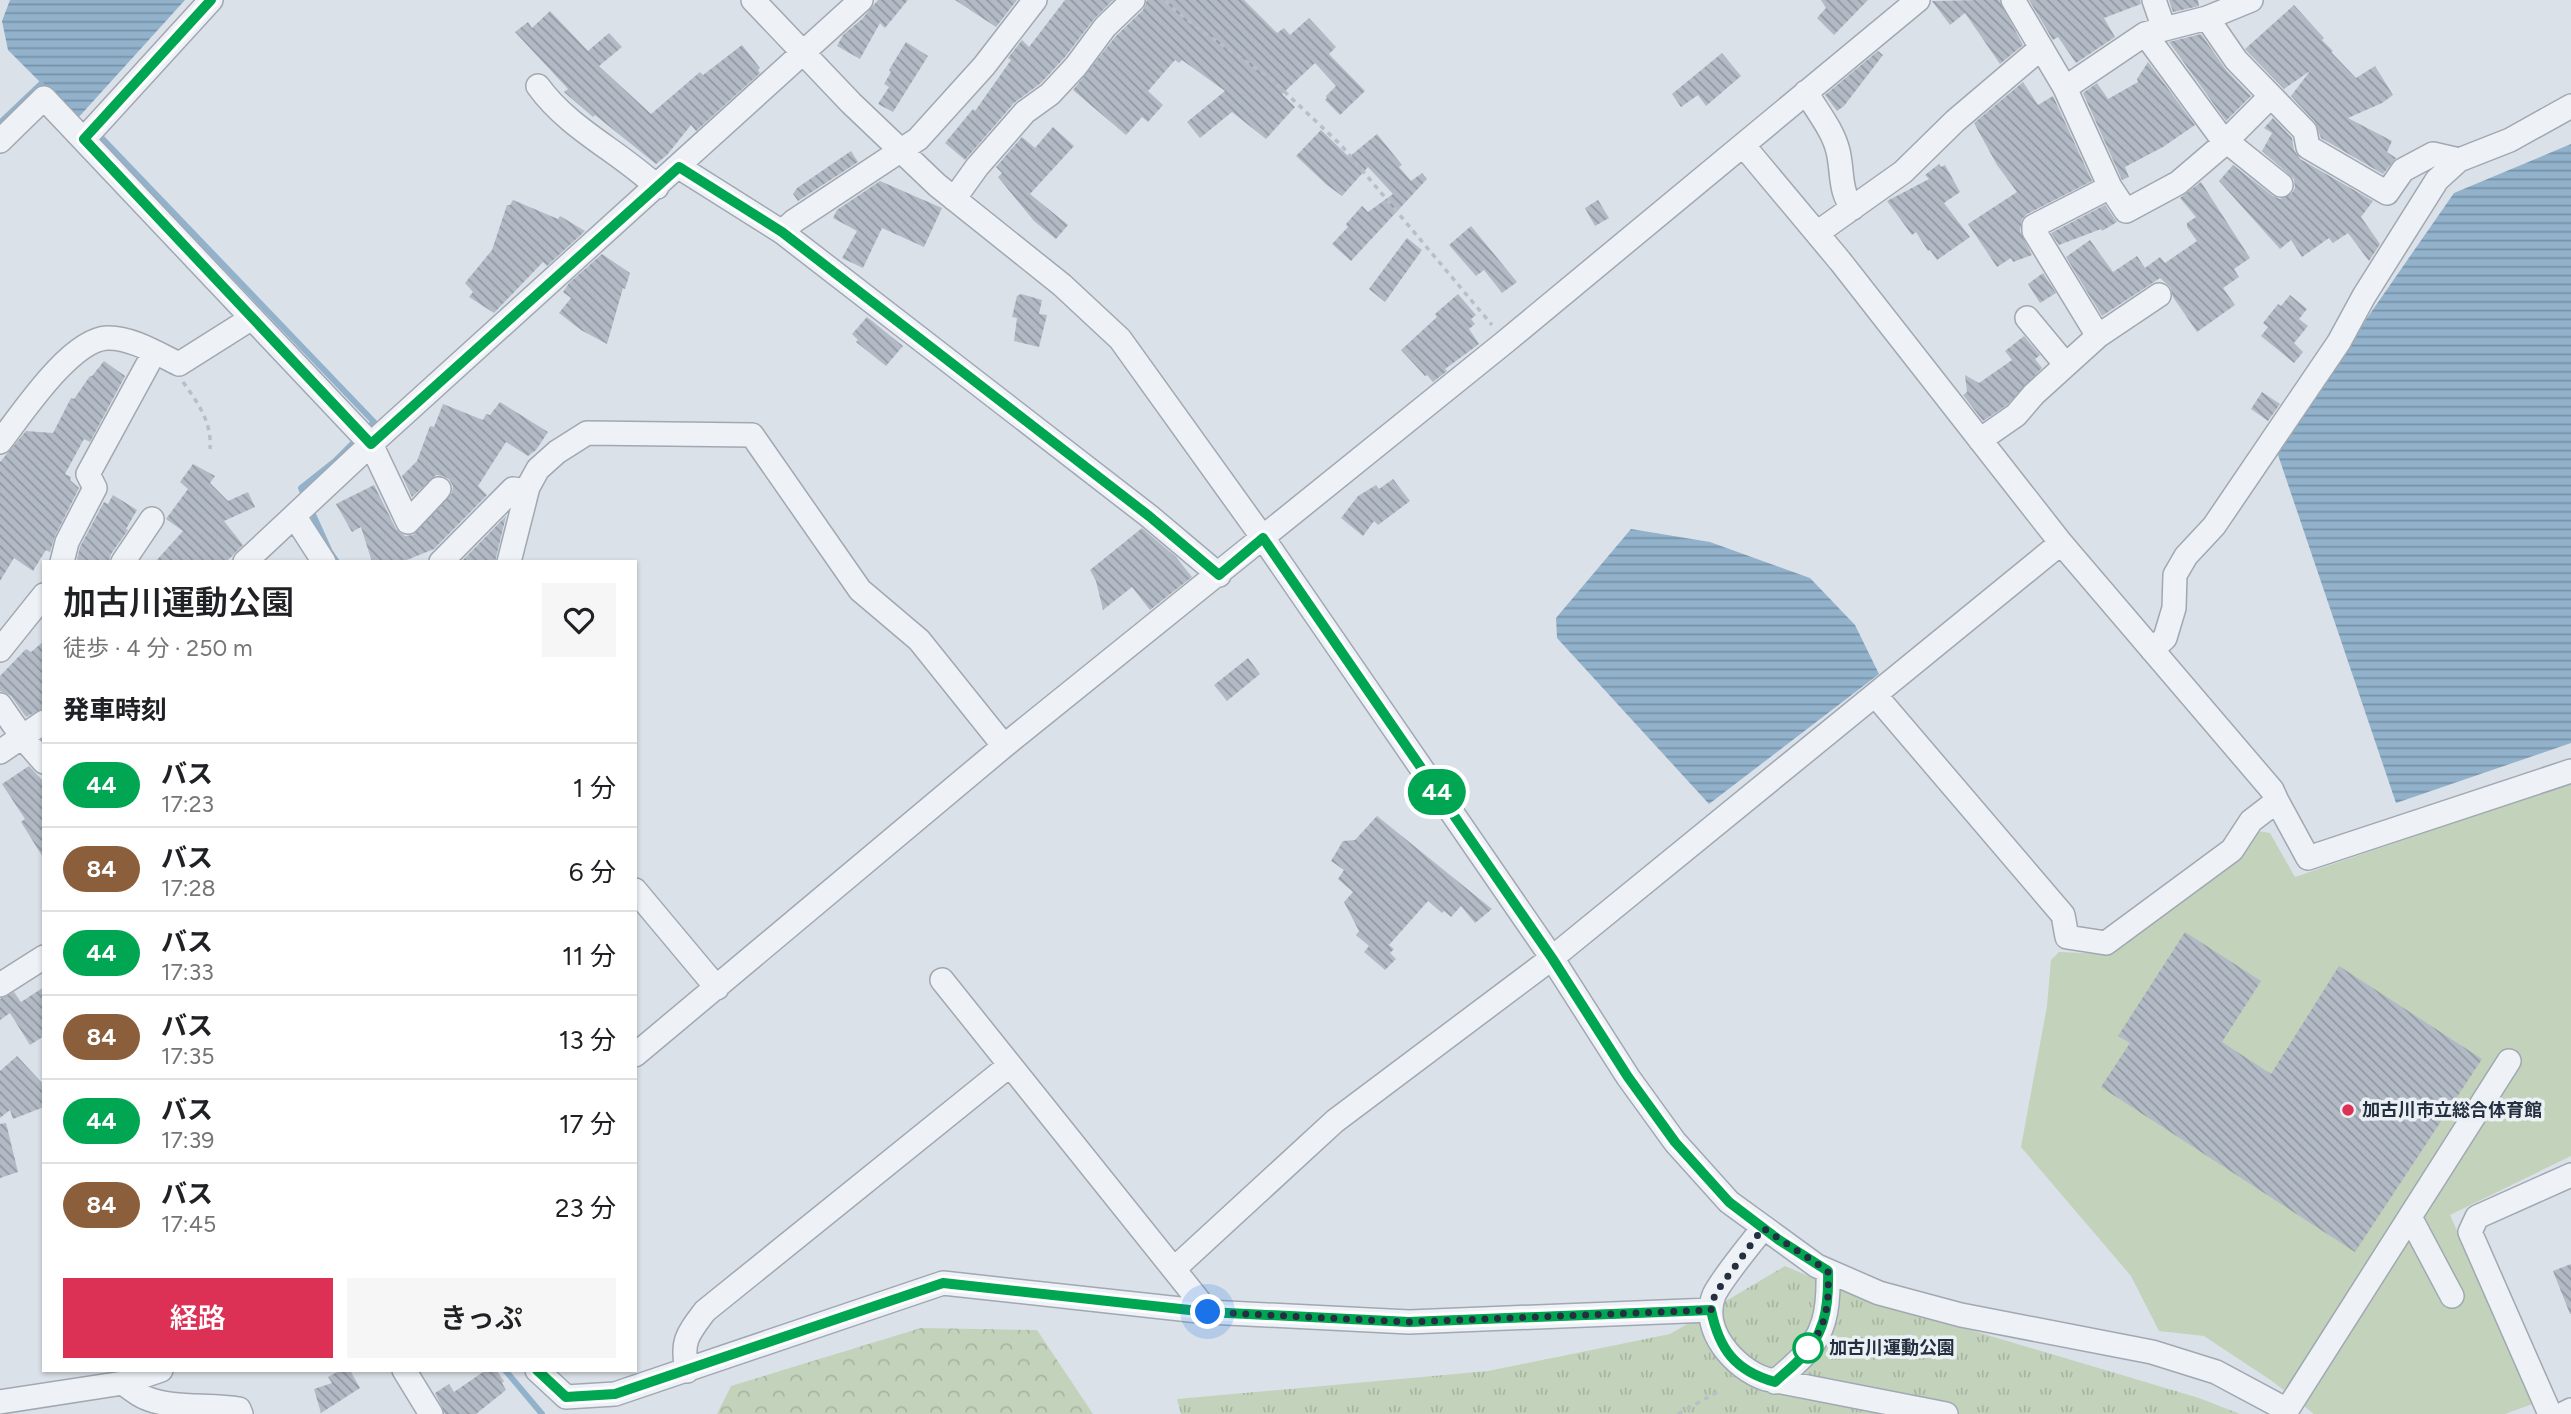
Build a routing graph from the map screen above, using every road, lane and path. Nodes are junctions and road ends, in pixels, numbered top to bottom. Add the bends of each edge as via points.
1 (211, 0) edge
2 (753, 0) edge
3 (861, 0) edge
4 (1035, 0) edge
5 (1133, 0) edge
6 (1166, 0) edge
7 (1918, 0) edge
8 (2013, 0) edge
9 (2154, 0) edge
10 (2251, 0) edge
11 (2207, 18) junction
12 (2154, 31) junction
13 (2041, 48) junction
14 (803, 53) junction
15 (538, 86) dead end
16 (2065, 88) junction
17 (1806, 92) junction
18 (2271, 96) junction
19 (2571, 106) edge
20 (90, 133) junction
21 (0, 141) edge
22 (2225, 141) junction
23 (1743, 145) junction
24 (901, 151) junction
25 (2459, 160) junction
26 (679, 167) junction
27 (2281, 185) dead end
28 (657, 187) junction
29 (2110, 187) junction
30 (954, 198) junction
31 (1853, 208) junction
32 (782, 232) junction
33 (1817, 233) junction
34 (2159, 295) dead end
35 (252, 318) junction
36 (2028, 318) dead end
37 (2098, 336) junction
38 (1505, 342) junction
39 (155, 353) junction
40 (179, 364) junction
41 (2066, 365) junction
42 (1980, 439) junction
43 (0, 442) edge
44 (371, 444) junction
45 (210, 449) dead end
46 (439, 489) dead end
47 (527, 491) junction
48 (304, 508) junction
49 (152, 519) dead end
50 (1263, 538) junction
51 (2061, 543) junction
52 (67, 559) edge
53 (124, 560) edge
54 (247, 560) edge
55 (323, 560) edge
56 (442, 560) edge
57 (510, 560) edge
58 (1219, 575) junction
59 (42, 598) edge
60 (0, 650) edge
61 (2152, 650) junction
62 (1876, 695) junction
63 (0, 705) edge
64 (42, 724) edge
65 (23, 738) junction
66 (1004, 746) junction
67 (0, 752) edge
68 (42, 760) edge
69 (2571, 771) edge
70 (2277, 801) junction
71 (637, 892) edge
72 (42, 958) edge
73 (1552, 958) junction
74 (942, 980) dead end
75 (0, 985) edge
76 (717, 988) junction
77 (637, 1053) edge
78 (2509, 1061) dead end
79 (1010, 1065) junction
80 (2571, 1175) edge
81 (2410, 1217) junction
82 (1763, 1228) junction
83 (1174, 1269) junction
84 (1828, 1271) junction
85 (2452, 1296) dead end
86 (1711, 1310) junction
87 (1208, 1312) junction
88 (687, 1371) junction
89 (155, 1372) edge
90 (405, 1372) edge
91 (539, 1372) edge
92 (1775, 1382) junction
93 (123, 1383) junction
94 (1719, 1391) dead end
95 (1, 1396) edge
96 (573, 1405) edge
97 (2571, 1410) edge
98 (2290, 1412) edge
99 (242, 1414) edge
100 (431, 1414) edge
101 (1678, 1414) edge
102 (1946, 1414) edge
103 (2550, 1414) edge
104 (2563, 1414) edge

1 - 20 street
2 - 14 street
3 - 14 street
4 - 24 street via 984,66 918,139
5 - 30 street via 1050,94 1025,112
6 - 38 path via 1270,78 1342,145
7 - 17 street
8 - 13 street
9 - 12 street
10 - 11 street
11 - 12 street
11 - 18 street via 2236,60
12 - 16 street
12 - 22 street
13 - 16 street
13 - 31 street via 1903,172
14 - 24 street
14 - 26 street
15 - 28 street via 568,120
16 - 29 street
17 - 23 street
17 - 31 street via 1833,136 1844,199
18 - 22 street
18 - 25 street via 2305,131 2308,147 2387,193 2403,170 2433,155
19 - 25 street via 2510,140
20 - 21 street via 44,98
20 - 35 street
22 - 27 street
22 - 29 street via 2178,183 2126,211
23 - 33 street
23 - 38 street
24 - 30 street
24 - 32 street
25 - 61 street via 2437,180 2339,342 2214,526 2186,556 2175,575 2174,607 2165,638
26 - 28 street
26 - 32 street
28 - 44 street
29 - 37 street via 2034,226
30 - 50 street via 1062,285 1120,339
31 - 33 street
32 - 58 street
33 - 42 street
34 - 37 street
35 - 40 street
35 - 44 street
36 - 41 street
37 - 41 street
38 - 50 street
39 - 40 street
39 - 43 street via 120,340 94,341 55,371
39 - 52 street via 88,474 94,488 67,542
40 - 45 path via 179,377 210,427
41 - 42 street via 2016,415
42 - 51 street
44 - 46 street via 408,522
44 - 48 street
47 - 56 street via 513,489
47 - 57 street
47 - 66 street via 538,469 587,433 752,435 860,590 919,640
48 - 54 street
48 - 55 street
49 - 53 street
50 - 58 street
50 - 73 street
51 - 61 street
51 - 62 street
58 - 66 street
59 - 60 street
61 - 70 street
62 - 70 street via 2063,915 2067,937 2106,943 2232,850 2251,821
62 - 73 street
63 - 65 street
64 - 65 street
65 - 67 street
65 - 68 street
66 - 76 street
69 - 70 street via 2308,858
71 - 76 street
72 - 75 street
73 - 82 street via 1675,1142 1729,1202
73 - 83 street via 1335,1121
74 - 79 street
76 - 77 street
78 - 81 street
79 - 83 street
79 - 88 street via 705,1311 686,1336
80 - 103 street via 2477,1217 2470,1232
81 - 85 street
81 - 98 street
82 - 84 street
82 - 86 street via 1715,1294
83 - 87 street
84 - 92 street via 1823,1326 1798,1362
84 - 98 street via 1879,1293 1961,1315 2152,1352 2216,1371
86 - 87 street via 1409,1322
86 - 92 street via 1716,1333 1727,1352 1755,1376
87 - 88 street via 943,1283
88 - 96 street
89 - 93 street
90 - 100 street
91 - 96 street
92 - 102 street
93 - 95 street
93 - 99 street via 146,1398 219,1405 239,1409
94 - 101 path
97 - 104 street

